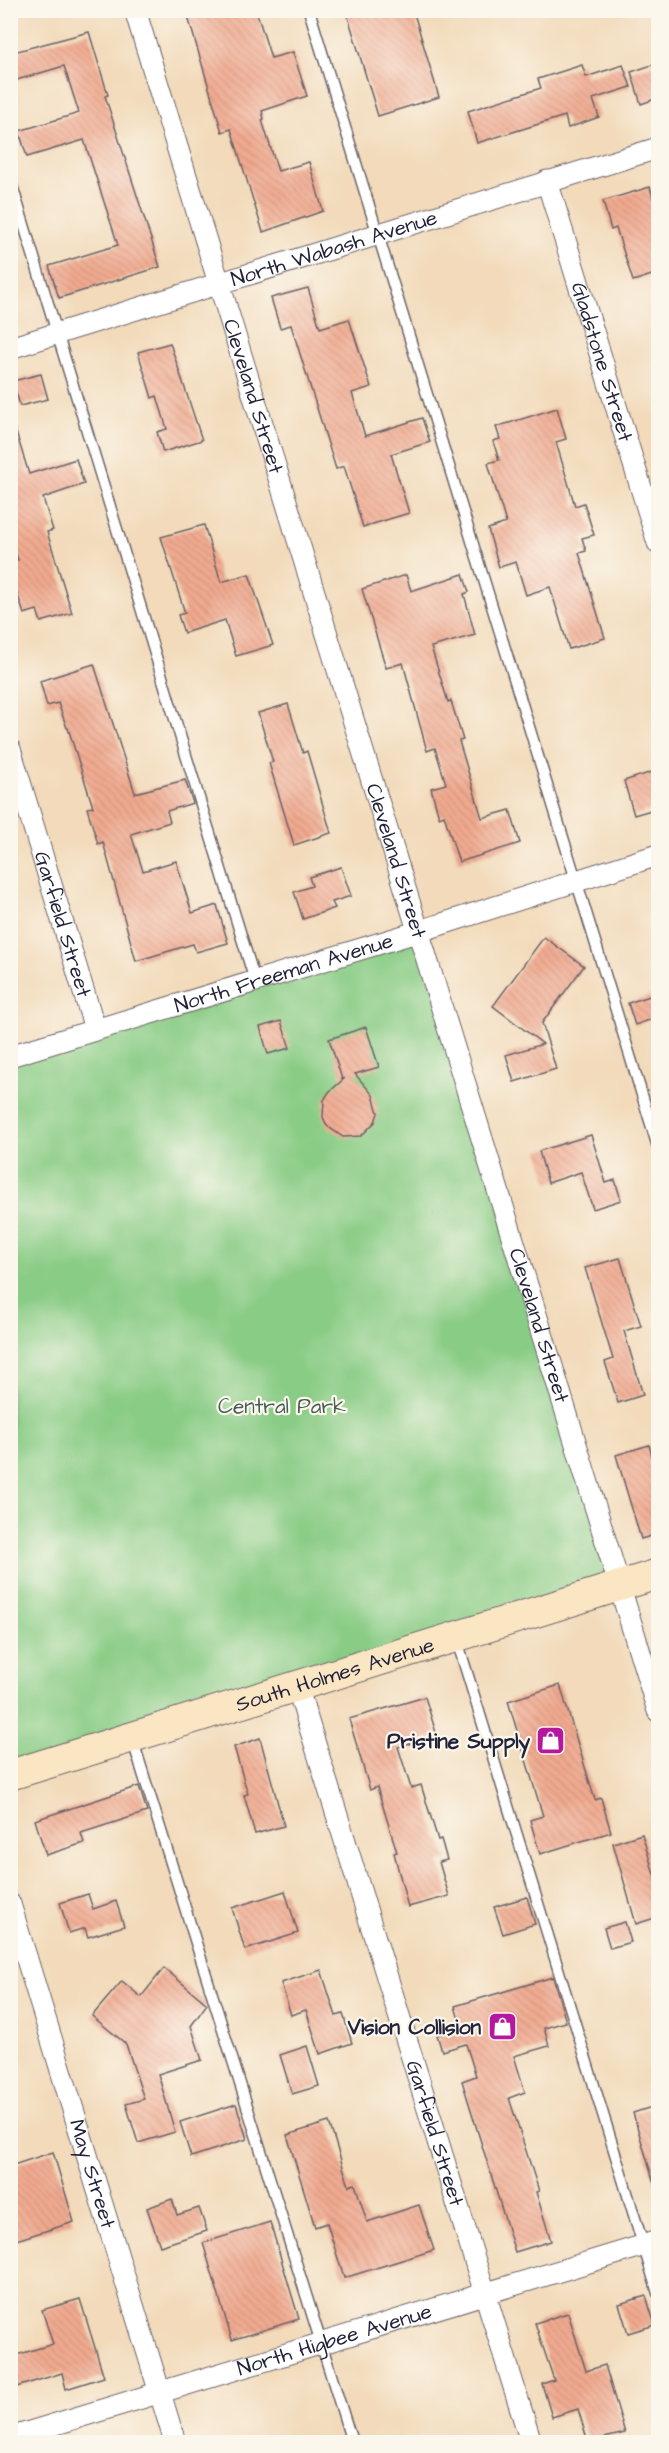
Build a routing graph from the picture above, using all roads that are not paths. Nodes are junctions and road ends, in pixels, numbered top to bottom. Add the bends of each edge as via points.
1 (135, 10) edge
2 (309, 10) edge
3 (658, 148) edge
4 (10, 179) edge
5 (547, 182) junction
6 (377, 233) junction
7 (219, 285) junction
8 (58, 333) junction
9 (10, 348) edge
10 (658, 543) edge
11 (10, 749) edge
12 (658, 855) edge
13 (578, 880) junction
14 (420, 931) junction
15 (255, 981) junction
16 (95, 1029) junction
17 (10, 1056) edge
18 (658, 1147) edge
19 (658, 1574) edge
20 (620, 1585) junction
21 (456, 1637) junction
22 (297, 1686) junction
23 (658, 1711) edge
24 (132, 1738) junction
25 (10, 1774) edge
26 (10, 1904) edge
27 (651, 2243) edge
28 (658, 2293) edge
29 (483, 2295) junction
30 (323, 2344) junction
31 (160, 2393) junction
32 (10, 2438) edge
33 (175, 2442) edge
34 (352, 2442) edge
35 (531, 2442) edge

1 - 7 street, Cleveland Street
2 - 6 lane
3 - 5 street, North Wabash Avenue
4 - 8 lane
5 - 6 street, North Wabash Avenue
5 - 10 street, Gladstone Street
6 - 7 street, North Wabash Avenue
6 - 13 lane
7 - 8 street, North Wabash Avenue
7 - 14 street, Cleveland Street
8 - 9 street, North Wabash Avenue
8 - 15 lane
11 - 16 street, Garfield Street
12 - 13 street, North Freeman Avenue
13 - 14 street, North Freeman Avenue
13 - 18 lane
14 - 15 street, North Freeman Avenue
14 - 20 street, Cleveland Street
15 - 16 street, North Freeman Avenue
16 - 17 street, North Freeman Avenue
19 - 20 main road, South Holmes Avenue
20 - 21 main road, South Holmes Avenue
20 - 23 street, Cleveland Street
21 - 22 main road, South Holmes Avenue
21 - 27 lane
22 - 24 main road, South Holmes Avenue
22 - 29 street, Garfield Street
24 - 25 main road, South Holmes Avenue
24 - 30 lane
26 - 31 street, May Street
27 - 28 lane
27 - 29 street, North Higbee Avenue
29 - 30 street, North Higbee Avenue
29 - 35 street, Garfield Street
30 - 31 street, North Higbee Avenue
30 - 34 lane
31 - 32 street, North Higbee Avenue
31 - 33 street, May Street

